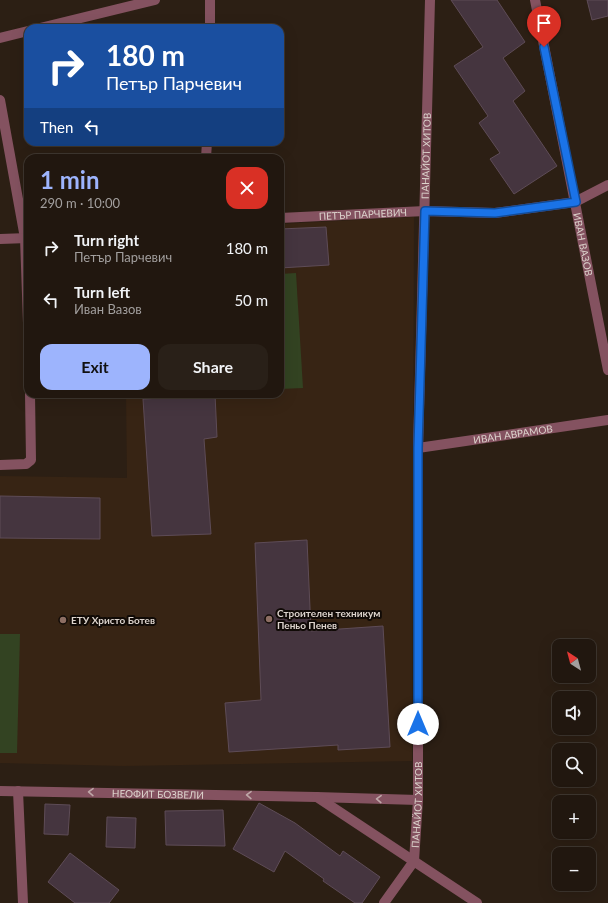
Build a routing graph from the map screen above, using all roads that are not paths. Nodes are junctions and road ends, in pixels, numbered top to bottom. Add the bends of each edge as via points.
1 (155, 0) edge
2 (210, 0) edge
3 (430, 0) edge
4 (535, 0) edge
5 (56, 24) edge
6 (210, 24) edge
7 (24, 32) edge
8 (0, 38) edge
9 (0, 100) edge
10 (608, 186) edge
11 (576, 202) junction
12 (425, 211) junction
13 (284, 218) edge
14 (24, 223) edge
15 (24, 238) edge
16 (0, 239) edge
17 (608, 370) edge
18 (30, 398) edge
19 (608, 420) edge
20 (418, 448) junction
21 (0, 465) edge
22 (0, 791) edge
23 (18, 791) junction
24 (316, 796) junction
25 (418, 800) junction
26 (414, 861) junction
27 (23, 903) edge
28 (384, 903) edge
29 (477, 903) edge

1 - 5 street
2 - 6 street
3 - 12 street, ПАНАЙОТ ХИТОВ
4 - 11 street, ИВАН ВАЗОВ
7 - 8 street
9 - 14 street
10 - 11 street, ПЕТЪР ПАРЧЕВИЧ
11 - 12 street, ПЕТЪР ПАРЧЕВИЧ via 495,213
11 - 17 street, ИВАН ВАЗОВ
12 - 13 street, ПЕТЪР ПАРЧЕВИЧ
12 - 20 street, ПАНАЙОТ ХИТОВ
15 - 16 street
18 - 21 street via 31,460 26,464
19 - 20 street, ИВАН АВРАМОВ
20 - 25 street, ПАНАЙОТ ХИТОВ
22 - 23 street, НЕОФИТ БОЗВЕЛИ
24 -> 23 street, НЕОФИТ БОЗВЕЛИ
23 - 27 street
25 -> 24 street, НЕОФИТ БОЗВЕЛИ
24 - 26 street
25 - 26 street, ПАНАЙОТ ХИТОВ
26 - 28 street, ПАНАЙОТ ХИТОВ
26 - 29 street

